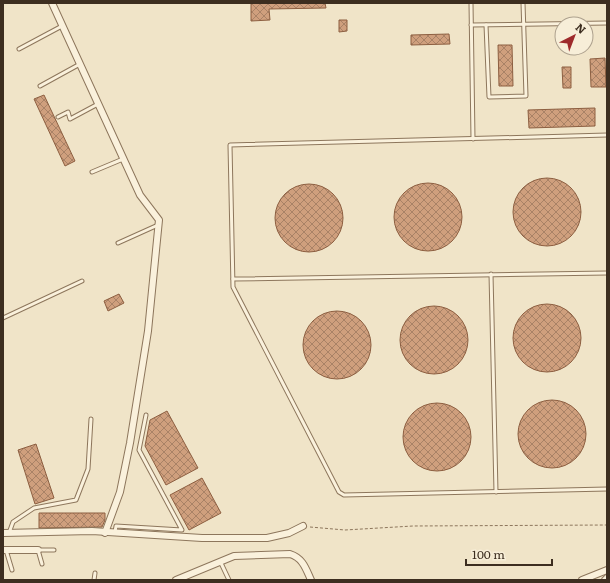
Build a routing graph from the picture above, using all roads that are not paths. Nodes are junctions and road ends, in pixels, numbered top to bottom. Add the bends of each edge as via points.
1 (52, 3) edge
2 (471, 3) edge
3 (523, 3) edge
4 (607, 23) edge
5 (524, 24) junction
6 (486, 25) junction
7 (62, 26) junction
8 (471, 26) junction
9 (19, 49) dead end
10 (80, 64) junction
11 (40, 86) dead end
12 (98, 104) junction
13 (58, 117) dead end
14 (607, 135) edge
15 (473, 139) junction
16 (123, 159) junction
17 (92, 172) dead end
18 (158, 225) junction
19 (118, 243) dead end
20 (607, 273) edge
21 (491, 274) junction
22 (233, 279) junction
23 (82, 281) dead end
24 (3, 318) edge
25 (146, 415) dead end
26 (91, 419) dead end
27 (607, 490) edge
28 (496, 492) junction
29 (303, 526) road end
30 (6, 533) edge
31 (105, 533) junction
32 (115, 534) junction
33 (5, 550) edge
34 (38, 550) junction
35 (54, 550) dead end
36 (220, 561) junction
37 (42, 564) dead end
38 (12, 570) dead end
39 (607, 570) edge
40 (94, 573) dead end
41 (94, 580) edge
42 (176, 580) edge
43 (229, 580) edge
44 (311, 580) edge
45 (582, 580) edge

1 - 7 street
2 - 8 lane
3 - 5 lane
4 - 5 lane
5 - 6 lane
5 - 6 lane via 526,96 488,97
6 - 8 lane
7 - 9 lane
7 - 10 street
8 - 15 lane
10 - 11 lane
10 - 12 street
12 - 13 lane via 70,119 68,112
12 - 16 street
14 - 15 lane
15 - 22 lane via 230,145
16 - 17 lane
16 - 18 street via 140,195 159,220
18 - 19 lane
18 - 31 street via 151,303 130,443 120,492
20 - 21 lane
21 - 22 lane
21 - 28 lane
22 - 28 lane via 233,287 339,492 344,495
23 - 24 lane
25 - 32 lane via 139,450 182,530 116,526
26 - 30 lane via 88,469 76,500 34,508 13,522
27 - 28 lane
29 - 32 street via 289,533 267,538
30 - 31 street
31 - 32 street
33 - 34 street
33 - 38 lane
34 - 35 lane
34 - 37 lane
36 - 42 street
36 - 43 lane
36 - 44 street via 242,555 290,554 296,556 304,565
39 - 45 street
40 - 41 lane

